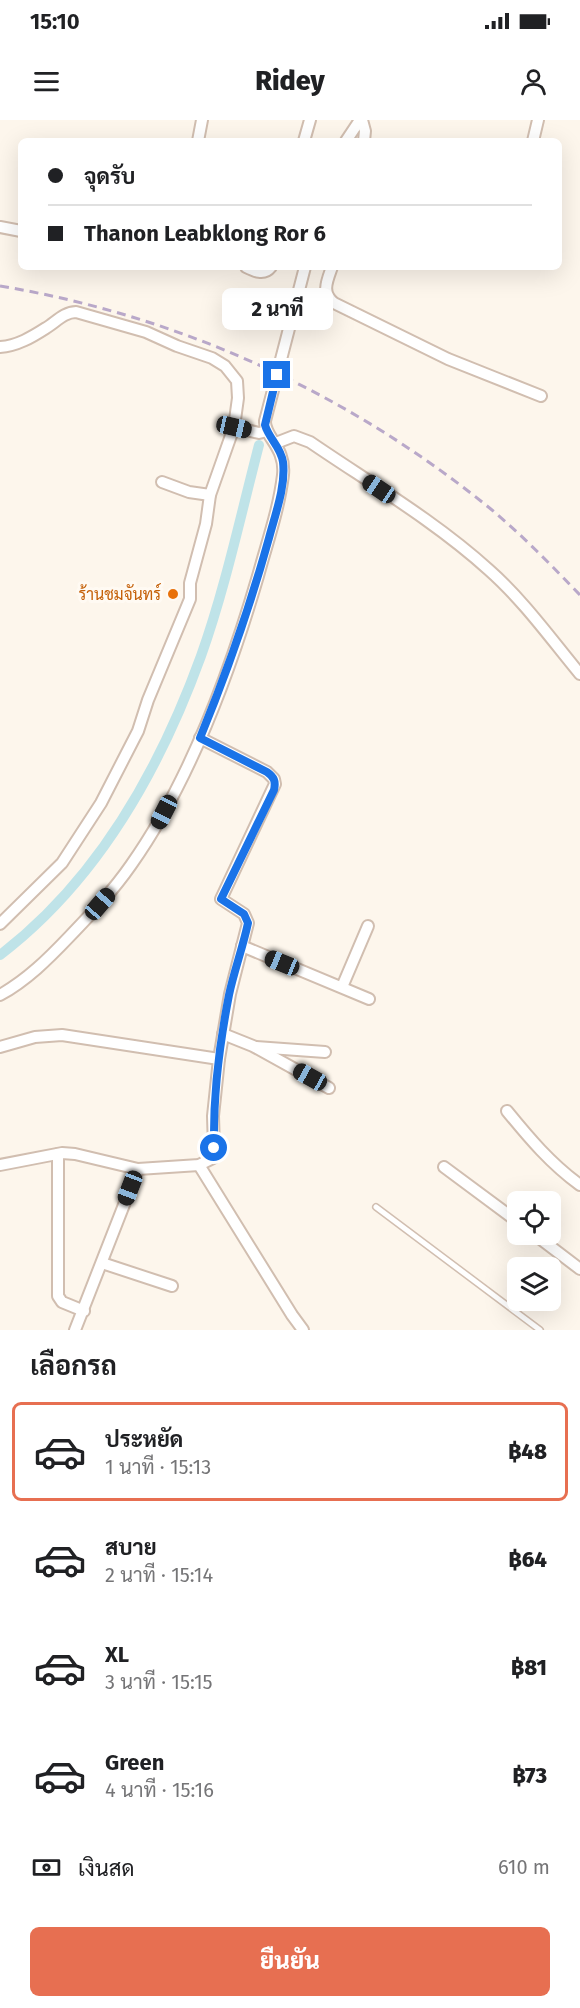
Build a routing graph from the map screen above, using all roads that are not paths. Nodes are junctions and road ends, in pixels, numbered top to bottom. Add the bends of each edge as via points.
1 (202, 120) edge
2 (309, 120) edge
3 (361, 120) edge
4 (538, 120) edge
5 (199, 138) edge
6 (305, 138) edge
7 (348, 138) edge
8 (364, 138) edge
9 (534, 138) edge
10 (0, 227) edge
11 (18, 230) edge
12 (304, 270) edge
13 (331, 270) edge
14 (0, 347) edge
15 (541, 396) dead end
16 (234, 427) junction
17 (267, 431) junction
18 (276, 443) junction
19 (162, 482) dead end
20 (210, 495) junction
21 (580, 674) edge
22 (200, 738) junction
23 (0, 924) edge
24 (368, 926) dead end
25 (242, 946) junction
26 (342, 987) junction
27 (0, 995) edge
28 (369, 999) dead end
29 (223, 1034) junction
30 (253, 1046) junction
31 (0, 1047) edge
32 (325, 1052) dead end
33 (219, 1059) junction
34 (329, 1088) dead end
35 (507, 1111) dead end
36 (58, 1154) junction
37 (0, 1165) edge
38 (199, 1165) junction
39 (444, 1167) dead end
40 (138, 1169) junction
41 (580, 1185) edge
42 (376, 1207) dead end
43 (507, 1214) edge
44 (548, 1245) edge
45 (102, 1263) junction
46 (580, 1269) edge
47 (172, 1286) dead end
48 (84, 1311) junction
49 (75, 1330) edge
50 (303, 1330) edge
51 (540, 1330) edge

1 - 5 street
2 - 6 street
3 - 7 street
3 - 8 street
4 - 9 street
10 - 11 street
12 - 17 street via 265,421
13 - 15 street via 325,290 334,303 448,359
14 - 16 street via 30,338 72,312 146,332 212,358 232,372 238,388
16 - 17 street
16 - 20 street
17 - 18 street
18 - 21 street via 294,436 310,442 431,524 490,571
18 - 22 street via 283,470 272,525 244,625
19 - 20 street
20 - 23 street via 190,583 190,599 127,755 62,863
22 - 25 street via 274,779 274,790 221,899 246,916
22 - 27 street via 158,823 114,888 36,970
24 - 26 street
25 - 26 street
25 - 29 street
26 - 28 street
29 - 30 street
29 - 33 street
30 - 32 street
30 - 34 street
31 - 33 street via 34,1037 62,1035
33 - 38 street via 214,1152 211,1160
35 - 41 street via 556,1167
36 - 37 street
36 - 40 street via 75,1154
36 - 48 street via 58,1296 65,1304
38 - 40 street
38 - 50 street
39 - 43 street
40 - 45 street
42 - 51 lane
44 - 46 street
45 - 47 street
45 - 48 street
48 - 49 street

